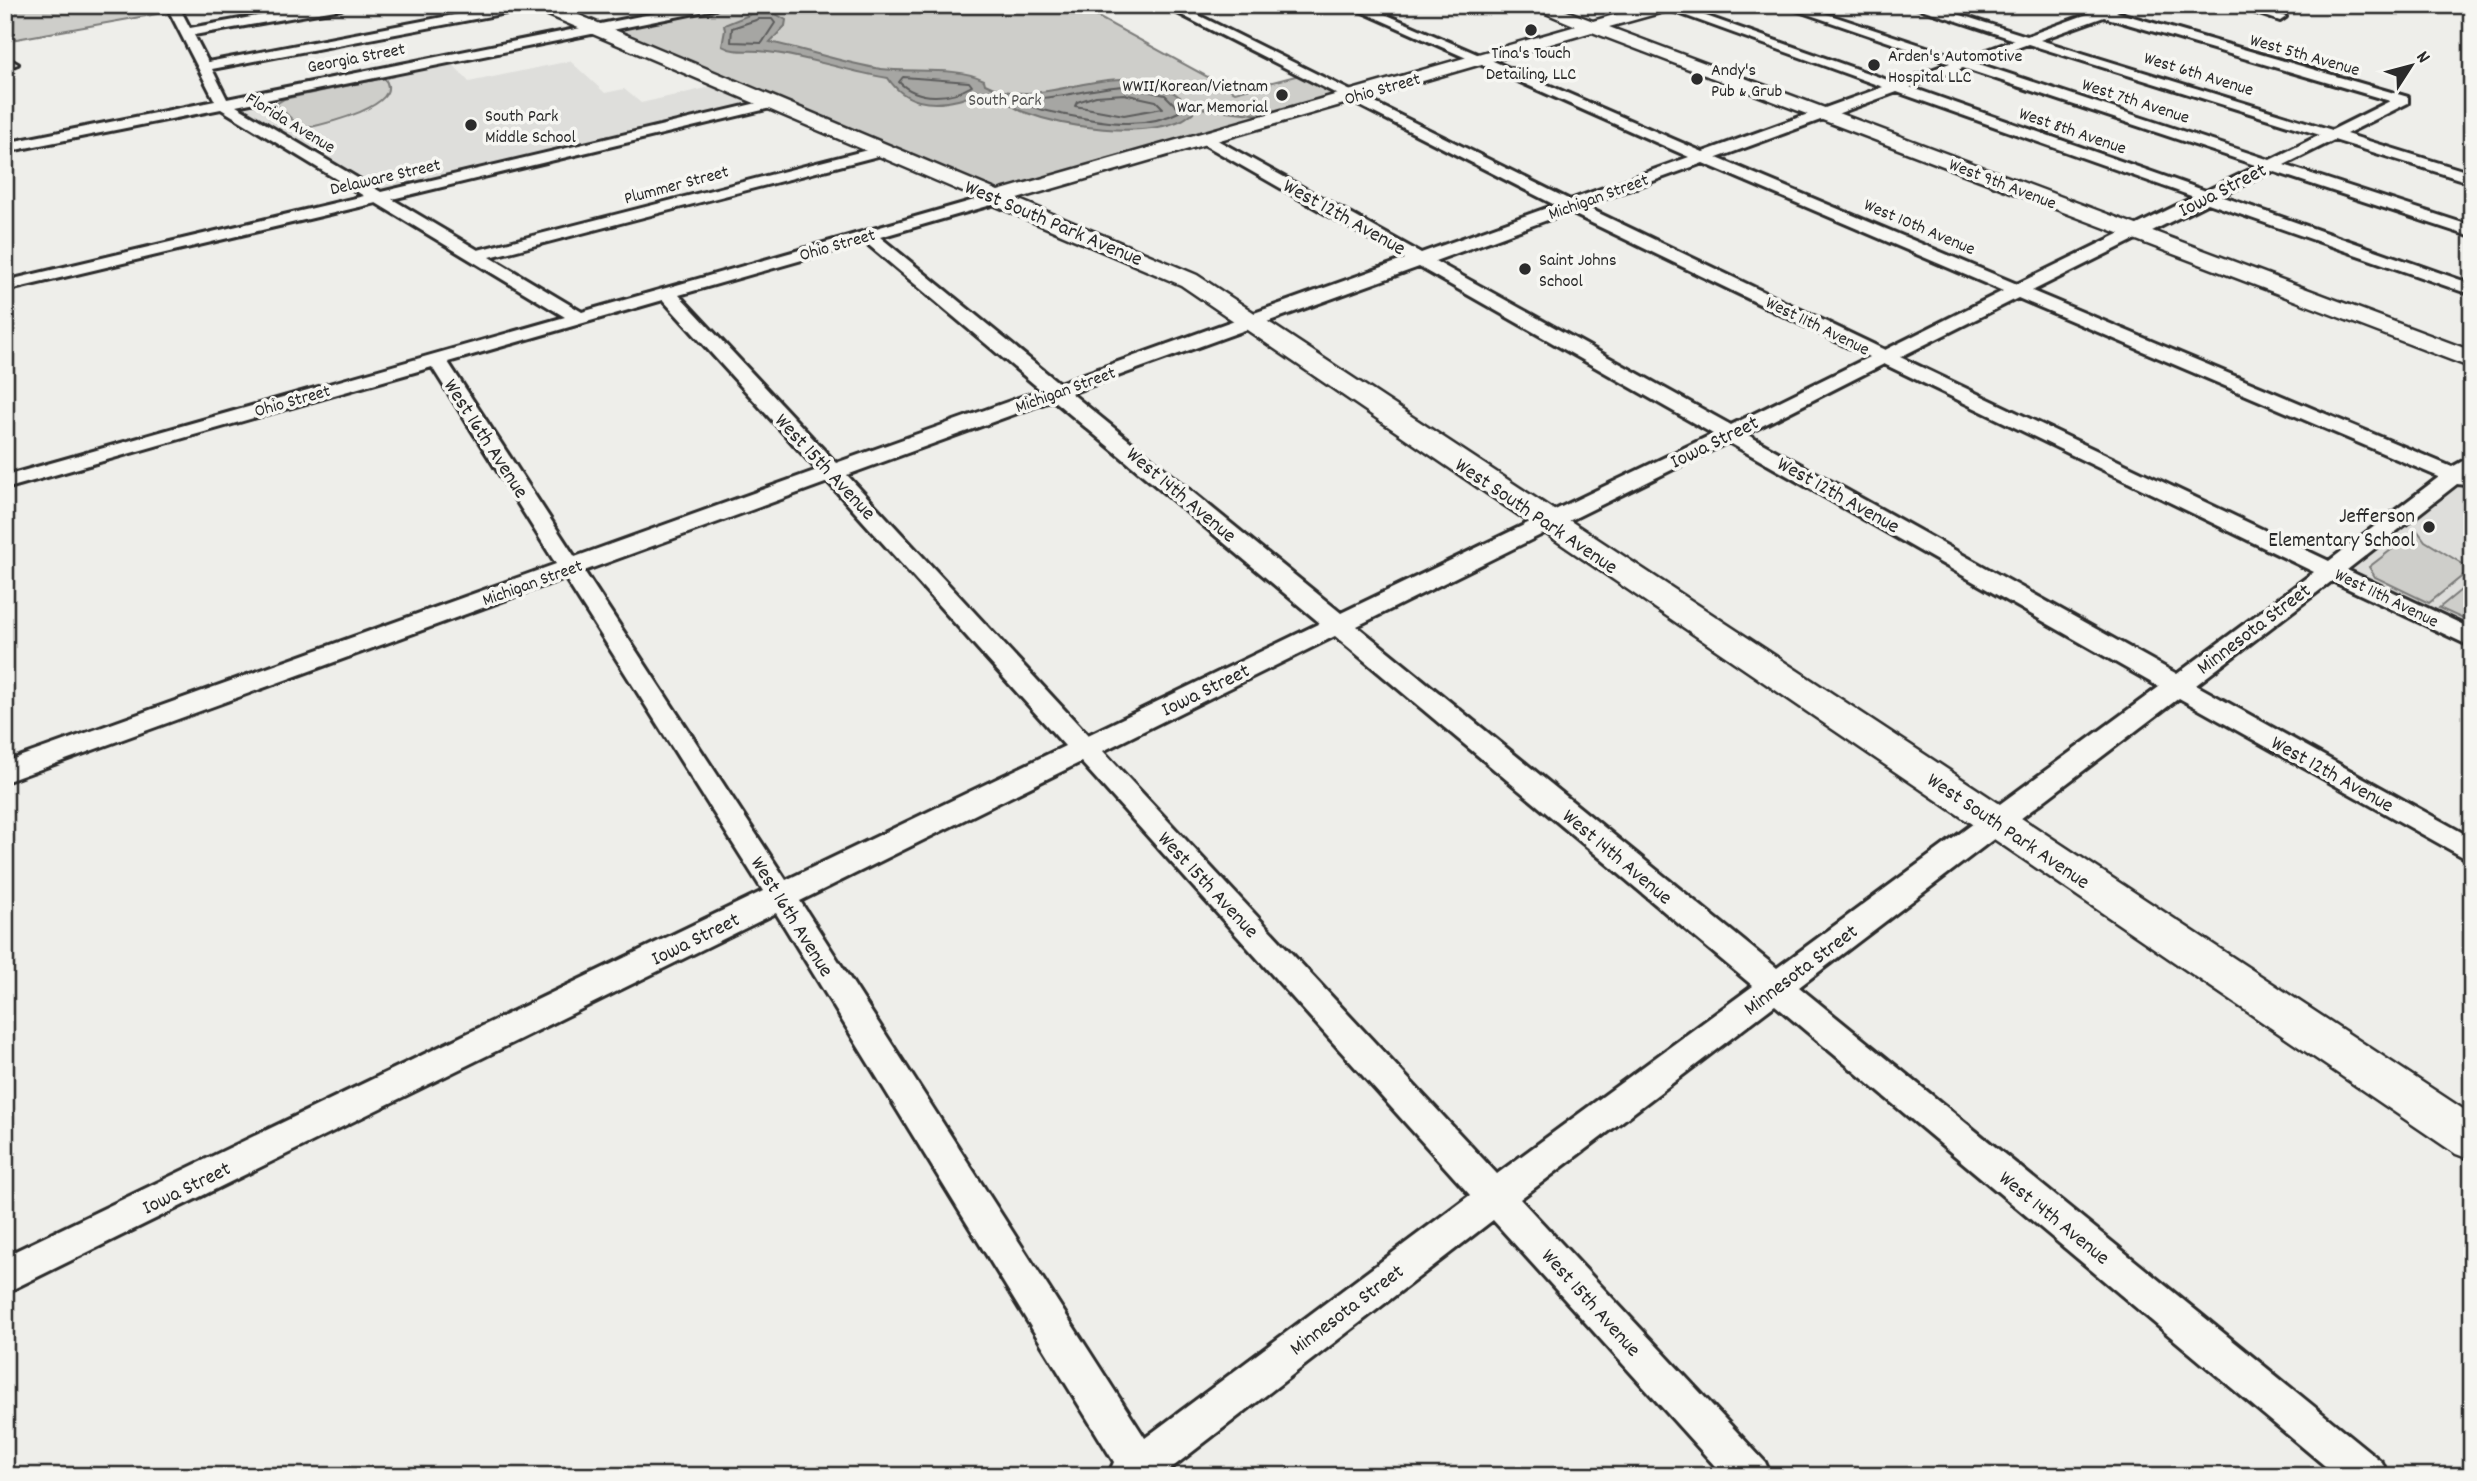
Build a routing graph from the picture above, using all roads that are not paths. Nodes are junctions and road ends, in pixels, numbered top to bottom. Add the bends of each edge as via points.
1 (172, 5) edge
2 (341, 5) edge
3 (527, 5) edge
4 (540, 5) edge
5 (715, 5) edge
6 (1168, 5) edge
7 (1353, 5) edge
8 (1535, 5) edge
9 (1787, 5) edge
10 (1914, 5) edge
11 (2077, 5) edge
12 (2124, 5) edge
13 (2238, 5) edge
14 (1665, 6) edge
15 (2104, 13) junction
16 (2280, 17) dead end
17 (1592, 28) junction
18 (595, 29) junction
19 (185, 33) junction
20 (2027, 40) junction
21 (1478, 60) junction
22 (1964, 64) junction
23 (202, 67) junction
24 (1896, 88) junction
25 (1350, 97) junction
26 (2403, 100) joint
27 (774, 103) junction
28 (223, 104) junction
29 (1824, 116) junction
30 (2332, 135) junction
31 (1205, 139) junction
32 (5, 148) edge
33 (884, 150) junction
34 (1706, 158) junction
35 (2270, 165) junction
36 (2472, 178) edge
37 (379, 197) junction
38 (2206, 197) junction
39 (999, 198) junction
40 (1570, 206) junction
41 (2472, 232) edge
42 (2135, 233) junction
43 (868, 236) junction
44 (477, 256) junction
45 (1422, 259) junction
46 (5, 286) edge
47 (2018, 290) junction
48 (2472, 290) edge
49 (667, 293) junction
50 (578, 317) junction
51 (1252, 321) junction
52 (1883, 356) junction
53 (436, 358) junction
54 (2472, 360) edge
55 (1058, 391) junction
56 (1731, 433) junction
57 (834, 473) junction
58 (2466, 474) edge
59 (5, 482) edge
60 (1547, 522) junction
61 (571, 568) junction
62 (2331, 570) junction
63 (1339, 624) junction
64 (2472, 639) edge
65 (2177, 685) junction
66 (1084, 747) junction
67 (5, 772) edge
68 (1996, 821) junction
69 (2472, 851) edge
70 (781, 896) junction
71 (1776, 988) junction
72 (2472, 1140) edge
73 (1496, 1196) junction
74 (5, 1275) edge
75 (1138, 1473) edge
76 (1751, 1476) edge
77 (2368, 1476) edge

1 - 19 street, Florida Avenue
2 - 19 street
3 - 23 street
4 - 18 main road, West South Park Avenue
5 - 18 street, Georgia Street
6 - 25 street, West 11th Avenue
7 - 21 street, West 10th Avenue
8 - 17 main road, West 9th Avenue
9 - 22 street, West 7th Avenue
10 - 20 street, West 6th Avenue
11 - 15 street, West 5th Avenue
12 - 15 street, Michigan Street
13 - 16 street
14 - 17 main road, Ohio Street
14 - 24 street, West 8th Avenue
15 - 20 street, Michigan Street
15 - 26 street, West 5th Avenue
17 - 21 main road, Ohio Street
17 - 29 main road, West 9th Avenue
18 - 27 main road, West South Park Avenue
18 - 28 street, Georgia Street
19 - 23 street, Florida Avenue
20 - 22 street, Michigan Street
20 - 30 street, West 6th Avenue
21 - 25 main road, Ohio Street
21 - 34 street, West 10th Avenue
22 - 24 street, Michigan Street
22 - 35 street, West 7th Avenue
23 - 28 street, Florida Avenue
24 - 29 street, Michigan Street
24 - 38 street, West 8th Avenue
25 - 31 main road, Ohio Street
25 - 40 street, West 11th Avenue
26 - 30 street, Iowa Street
27 - 33 main road, West South Park Avenue
27 - 37 street, Delaware Street
28 - 32 street, Georgia Street
28 - 37 street, Florida Avenue
29 - 34 street, Michigan Street
29 - 42 main road, West 9th Avenue
30 - 35 street, Iowa Street
30 - 36 street, West 6th Avenue
31 - 39 main road, Ohio Street
31 - 45 street, West 12th Avenue
33 - 39 main road, West South Park Avenue
33 - 44 street, Plummer Street
34 - 40 street, Michigan Street
34 - 47 street, West 10th Avenue
35 - 38 street, Iowa Street
35 - 41 street, West 7th Avenue
37 - 44 street, Florida Avenue
37 - 46 street, Delaware Street
38 - 42 street, Iowa Street
38 - 48 street, West 8th Avenue
39 - 43 street, Ohio Street
39 - 51 main road, West South Park Avenue via 1178,274
40 - 45 street, Michigan Street
40 - 52 street, West 11th Avenue
42 - 47 street, Iowa Street
42 - 54 main road, West 9th Avenue
43 - 49 street, Ohio Street
43 - 55 street, West 14th Avenue
44 - 50 street, Florida Avenue
45 - 51 street, Michigan Street
45 - 56 street, West 12th Avenue
47 - 52 street, Iowa Street
47 - 58 street, West 10th Avenue
49 - 50 street, Ohio Street
49 - 57 street, West 15th Avenue
50 - 53 street, Ohio Street
51 - 55 street, Michigan Street
51 - 60 main road, West South Park Avenue
52 - 56 street, Iowa Street
52 - 62 street, West 11th Avenue
53 - 59 street, Ohio Street
53 - 61 street, West 16th Avenue
55 - 57 street, Michigan Street
55 - 63 street, West 14th Avenue
56 - 60 street, Iowa Street
56 - 65 street, West 12th Avenue
57 - 61 street, Michigan Street
57 - 66 street, West 15th Avenue
58 - 62 street, Minnesota Street
60 - 63 street, Iowa Street
60 - 68 main road, West South Park Avenue
61 - 67 street, Michigan Street
61 - 70 street, West 16th Avenue
62 - 64 street, West 11th Avenue
62 - 65 street, Minnesota Street
63 - 66 street, Iowa Street
63 - 71 street, West 14th Avenue
65 - 68 street, Minnesota Street
65 - 69 street, West 12th Avenue
66 - 70 street, Iowa Street
66 - 73 street, West 15th Avenue
68 - 71 street, Minnesota Street
68 - 72 main road, West South Park Avenue
70 - 74 street, Iowa Street
70 - 75 street, West 16th Avenue
71 - 73 street, Minnesota Street
71 - 77 street, West 14th Avenue
73 - 75 street, Minnesota Street
73 - 76 street, West 15th Avenue

